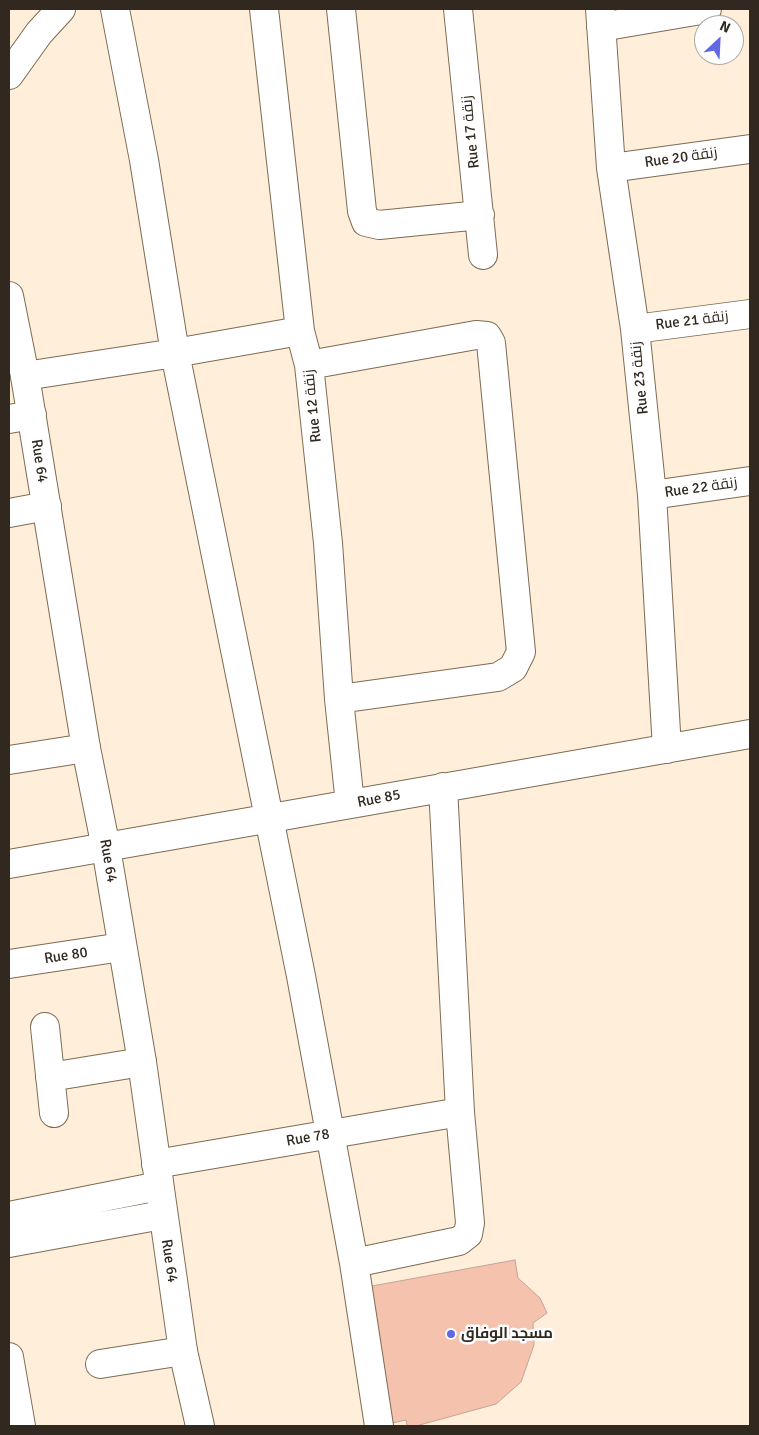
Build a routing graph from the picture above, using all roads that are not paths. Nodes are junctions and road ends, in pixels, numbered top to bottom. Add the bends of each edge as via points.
1 (61, 9) edge
2 (115, 9) edge
3 (264, 9) edge
4 (341, 9) edge
5 (458, 9) edge
6 (707, 9) edge
7 (600, 18) edge
8 (9, 76) edge
9 (750, 149) edge
10 (611, 168) junction
11 (480, 215) junction
12 (483, 255) dead end
13 (9, 296) edge
14 (750, 314) edge
15 (12, 323) edge
16 (634, 329) junction
17 (300, 331) junction
18 (174, 354) junction
19 (309, 365) junction
20 (26, 376) junction
21 (20, 417) edge
22 (750, 481) edge
23 (652, 495) junction
24 (47, 506) junction
25 (9, 513) edge
26 (339, 699) junction
27 (750, 734) edge
28 (86, 748) junction
29 (667, 749) junction
30 (9, 760) edge
31 (443, 786) junction
32 (350, 804) junction
33 (269, 818) junction
34 (106, 848) junction
35 (9, 864) edge
36 (122, 947) junction
37 (9, 964) edge
38 (45, 1027) dead end
39 (142, 1062) junction
40 (50, 1077) junction
41 (460, 1112) junction
42 (54, 1113) dead end
43 (330, 1135) junction
44 (157, 1175) junction
45 (162, 1215) junction
46 (9, 1216) edge
47 (9, 1243) edge
48 (354, 1263) junction
49 (183, 1351) junction
50 (9, 1357) edge
51 (100, 1364) dead end
52 (21, 1426) edge
53 (200, 1426) edge
54 (379, 1426) edge

1 - 8 street via 20,57
2 - 18 street via 144,160
3 - 17 street, Rue 12 زنقة
4 - 11 street via 362,211 366,222 379,225
5 - 11 street, Rue 17 زنقة
6 - 7 street
7 - 10 street, Rue 23 زنقة
9 - 10 street, Rue 20 زنقة
10 - 16 street, Rue 23 زنقة
11 - 12 street, Rue 17 زنقة
13 - 15 street, Rue 64
14 - 16 street, Rue 21 زنقة
15 - 20 street, Rue 64
16 - 23 street, Rue 23 زنقة
17 - 18 street
17 - 19 street, Rue 12 زنقة
18 - 20 street
18 - 33 street
19 - 26 street, Rue 12 زنقة via 328,543
19 - 26 street via 476,335 487,336 491,343 522,652 513,668 498,677
20 - 21 street, Rue 64
21 - 24 street, Rue 64
22 - 23 street, Rue 22 زنقة
23 - 29 street, Rue 23 زنقة
24 - 25 street
24 - 28 street, Rue 64
26 - 32 street, Rue 12 زنقة
27 - 29 street, Rue 85
28 - 30 street
28 - 34 street, Rue 64
29 - 31 street, Rue 85
31 - 32 street, Rue 85
31 - 41 street
32 - 33 street, Rue 85
33 - 34 street, Rue 85
33 - 43 street
34 - 35 street, Rue 85
34 - 36 street, Rue 64
36 - 37 street, Rue 80
36 - 39 street, Rue 64
38 - 40 street
39 - 40 street
39 - 44 street, Rue 64
40 - 42 street
41 - 43 street, Rue 78
41 - 48 street via 470,1223 468,1234 459,1241
43 - 44 street, Rue 78
43 - 48 street
44 - 45 street, Rue 64
44 - 46 street, Rue 78
45 - 47 street
45 - 49 street, Rue 64
48 - 54 street
49 - 51 street
49 - 53 street, Rue 64
50 - 52 street

